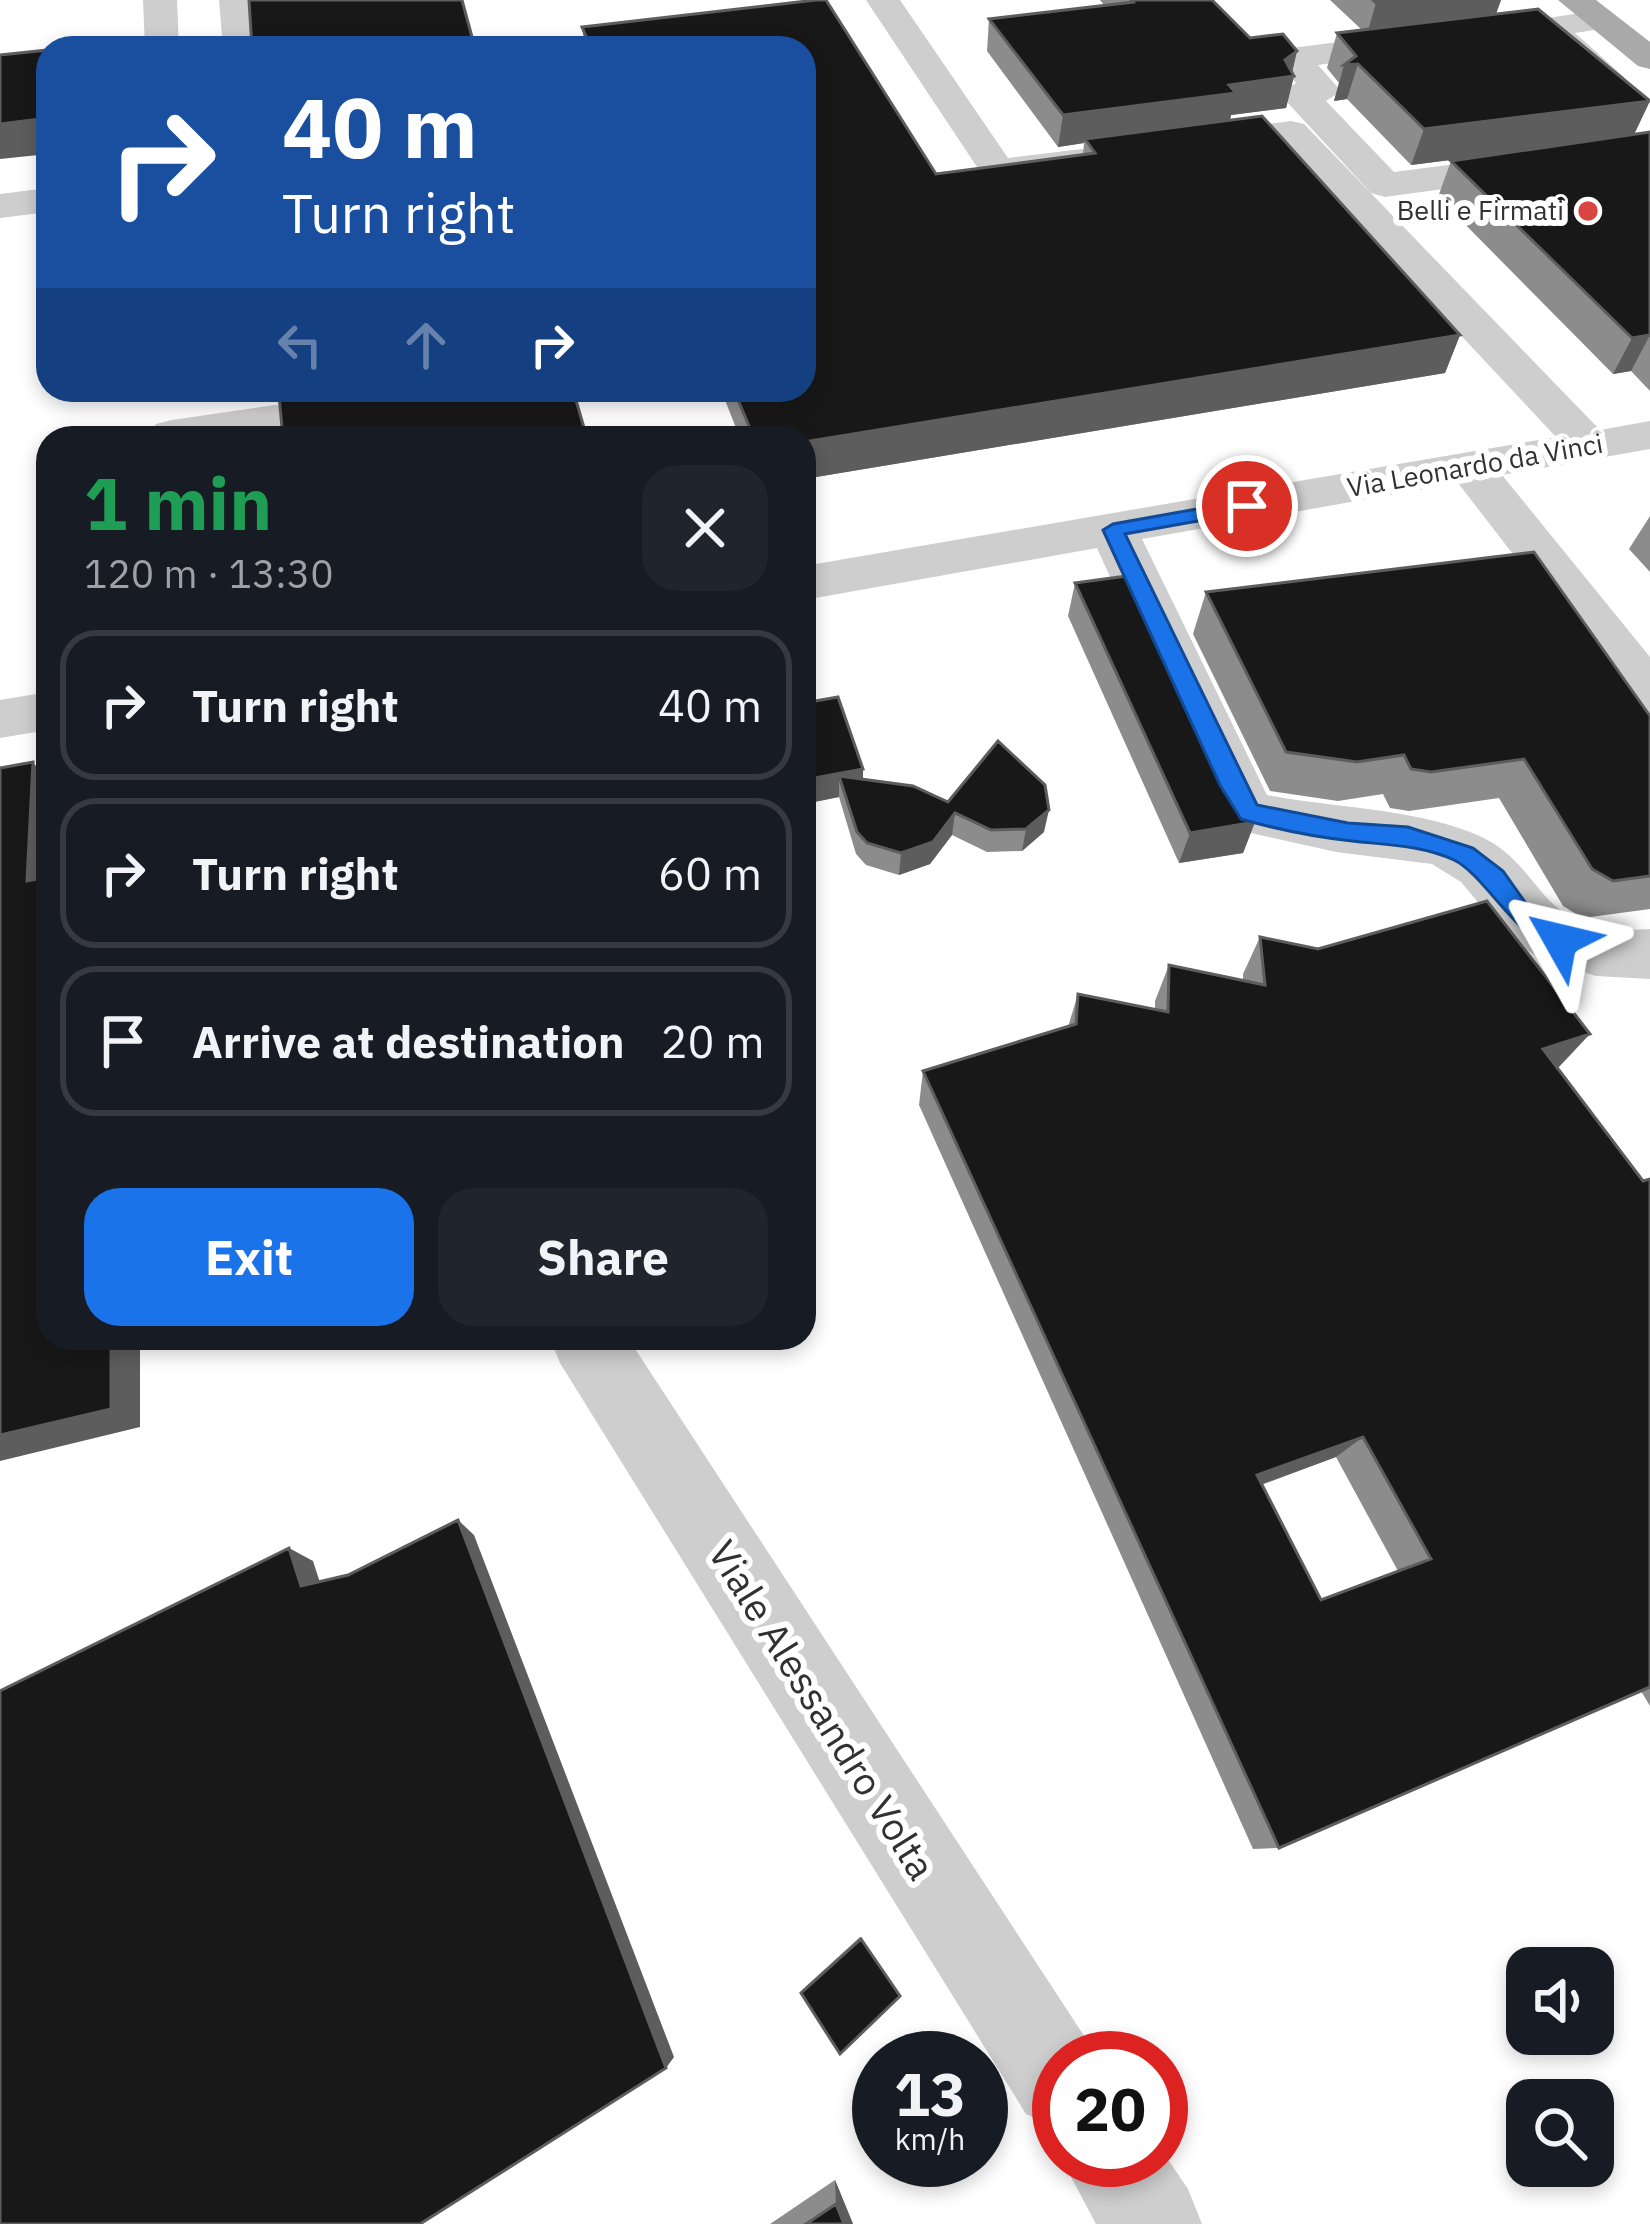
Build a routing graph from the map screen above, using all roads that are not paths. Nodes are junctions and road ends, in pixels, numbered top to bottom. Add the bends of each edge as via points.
1 (160, 0) edge
2 (236, 0) edge
3 (883, 0) edge
4 (1593, 7) edge
5 (1546, 27) junction
6 (1505, 32) edge
7 (162, 36) edge
8 (239, 36) edge
9 (1650, 36) edge
10 (1458, 38) edge
11 (1650, 59) edge
12 (1633, 99) edge
13 (1158, 149) edge
14 (1650, 150) edge
15 (1114, 155) edge
16 (1385, 185) junction
17 (36, 202) edge
18 (0, 206) edge
19 (1580, 394) dead end
20 (275, 416) edge
21 (172, 421) edge
22 (1650, 435) edge
23 (1590, 446) junction
24 (1470, 467) junction
25 (1113, 530) junction
26 (816, 581) edge
27 (1650, 694) edge
28 (36, 713) edge
29 (0, 719) edge
30 (1650, 954) edge
31 (594, 1350) edge
32 (1032, 2039) edge
33 (1129, 2187) edge
34 (1153, 2224) edge

1 - 7 street
2 - 8 street
3 - 15 street via 998,171
4 - 5 street
4 - 9 main road
4 - 11 main road
5 - 6 street
5 - 12 street
10 - 16 street via 1291,58 1322,91 1299,94
13 - 23 street via 1291,132
14 - 16 street
16 - 19 street
17 - 18 street
20 - 21 street
22 - 23 street, Via Leonardo da Vinci
23 - 24 street, Via Leonardo da Vinci
24 - 25 street, Via Leonardo da Vinci
24 - 27 street
25 - 26 street, Via Leonardo da Vinci
25 - 30 street via 1249,813 1408,836 1465,854 1519,912 1560,940 1623,957
28 - 29 street
31 - 32 street, Viale Alessandro Volta
33 - 34 street

